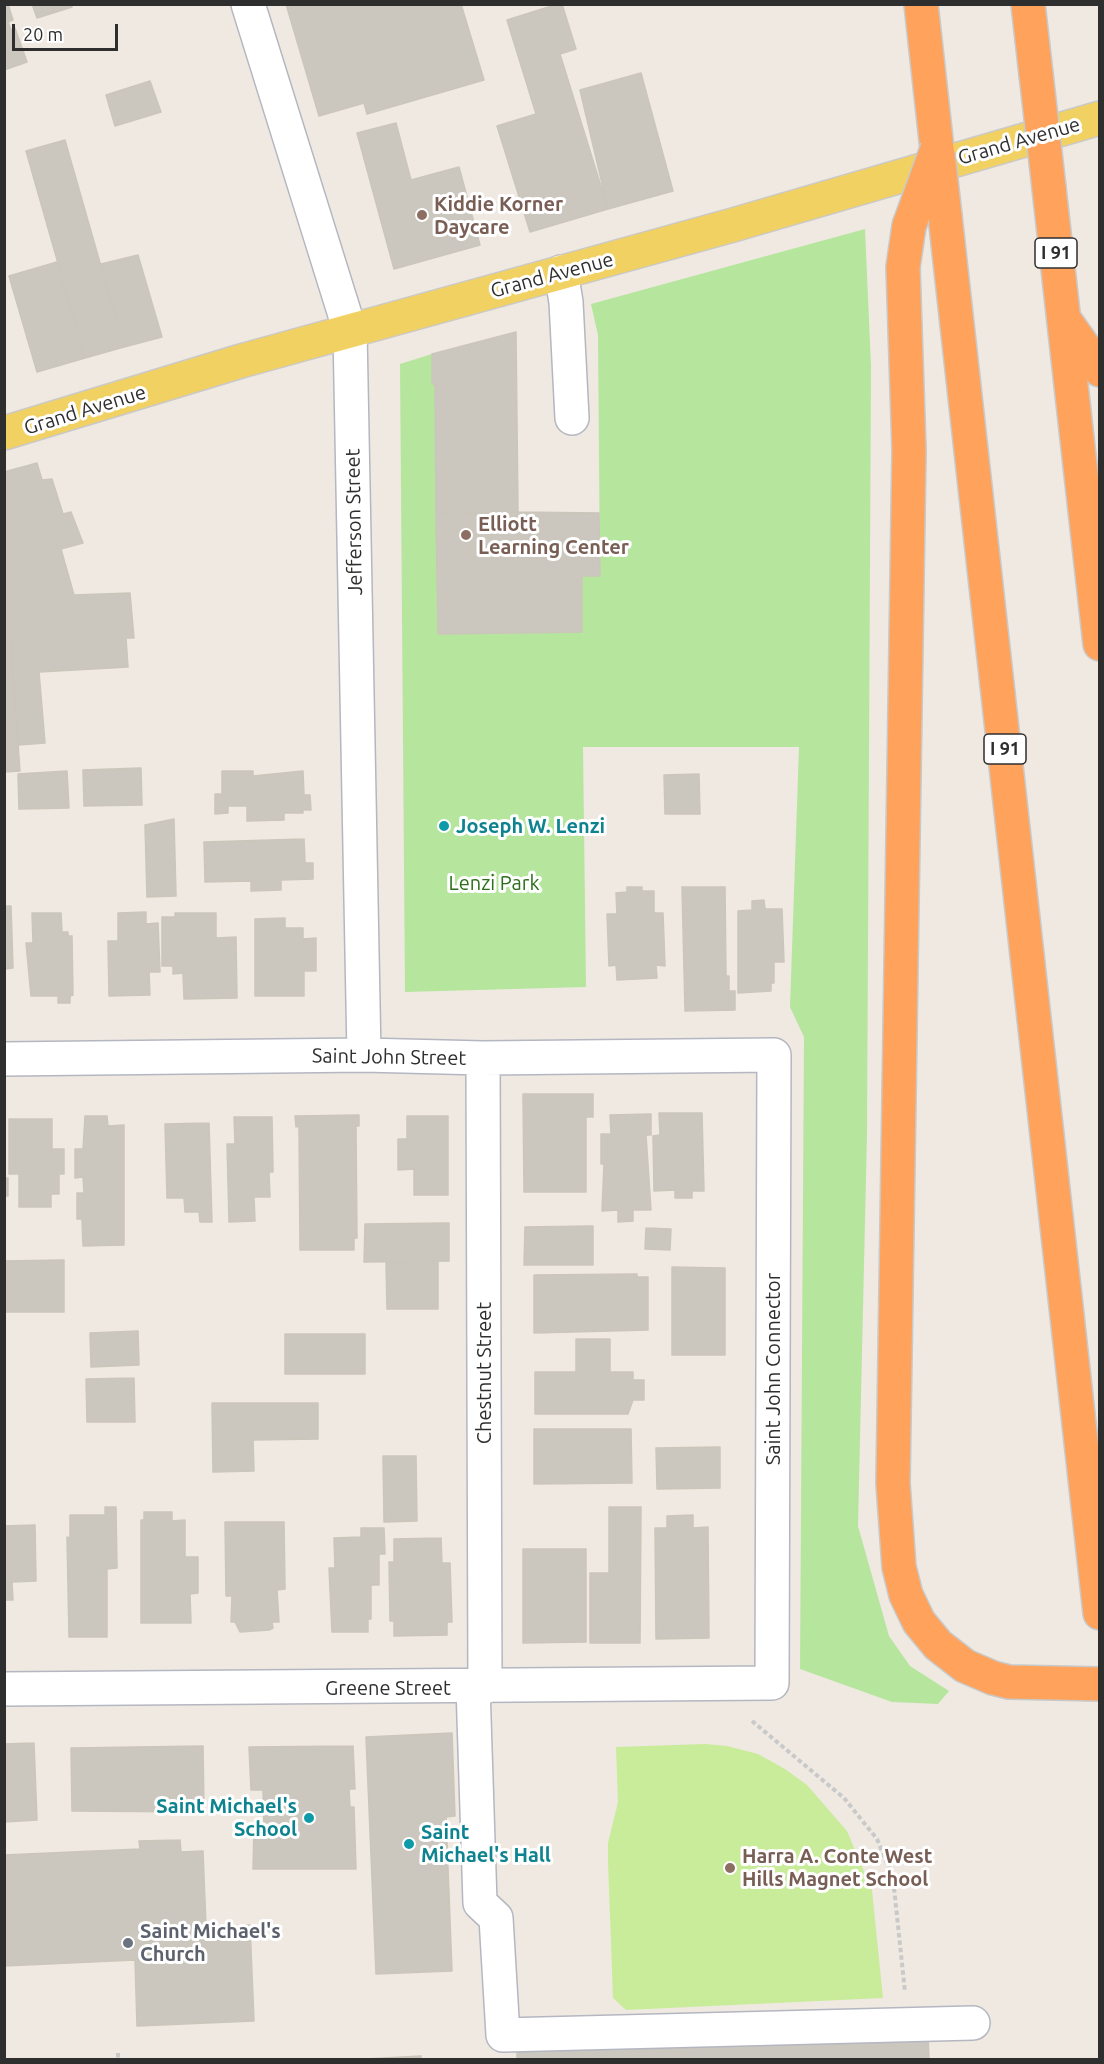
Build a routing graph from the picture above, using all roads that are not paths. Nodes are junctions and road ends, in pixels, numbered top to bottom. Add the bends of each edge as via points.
1 (248, 4) edge
2 (921, 4) edge
3 (1028, 4) edge
4 (1100, 118) edge
5 (937, 149) junction
6 (561, 272) junction
7 (1063, 318) junction
8 (350, 331) junction
9 (1100, 370) edge
10 (572, 418) dead end
11 (4, 433) edge
12 (1100, 644) edge
13 (364, 1055) junction
14 (774, 1055) joint
15 (483, 1058) junction
16 (4, 1059) edge
17 (1064, 1282) junction
18 (1100, 1414) edge
19 (1100, 1613) edge
20 (772, 1683) joint
21 (1100, 1684) edge
22 (479, 1687) junction
23 (4, 1689) edge
24 (974, 2022) dead end

1 - 8 street, Jefferson Street
2 - 5 highway, I 91
3 - 7 highway, I 91, bridge
4 - 6 main road, Grand Avenue
5 - 17 highway, I 91, bridge
5 - 21 highway, bridge via 909,226 903,267 909,450 895,1534 906,1595 919,1622 938,1645 965,1666 1009,1682
6 - 8 main road, Grand Avenue
6 - 10 street via 567,302
7 - 9 highway
7 - 12 highway, I 91
8 - 11 main road, Grand Avenue
8 - 13 street, Jefferson Street
13 - 15 street, Saint John Street
13 - 16 street, Saint John Street
14 - 15 street, Saint John Street
14 - 20 street, Saint John Connector
15 - 22 street, Chestnut Street
17 - 18 highway
17 - 19 highway, I 91
20 - 22 street, Greene Street
22 - 23 street, Greene Street
22 - 24 street, Chestnut Street via 480,1903 496,1918 503,2035

